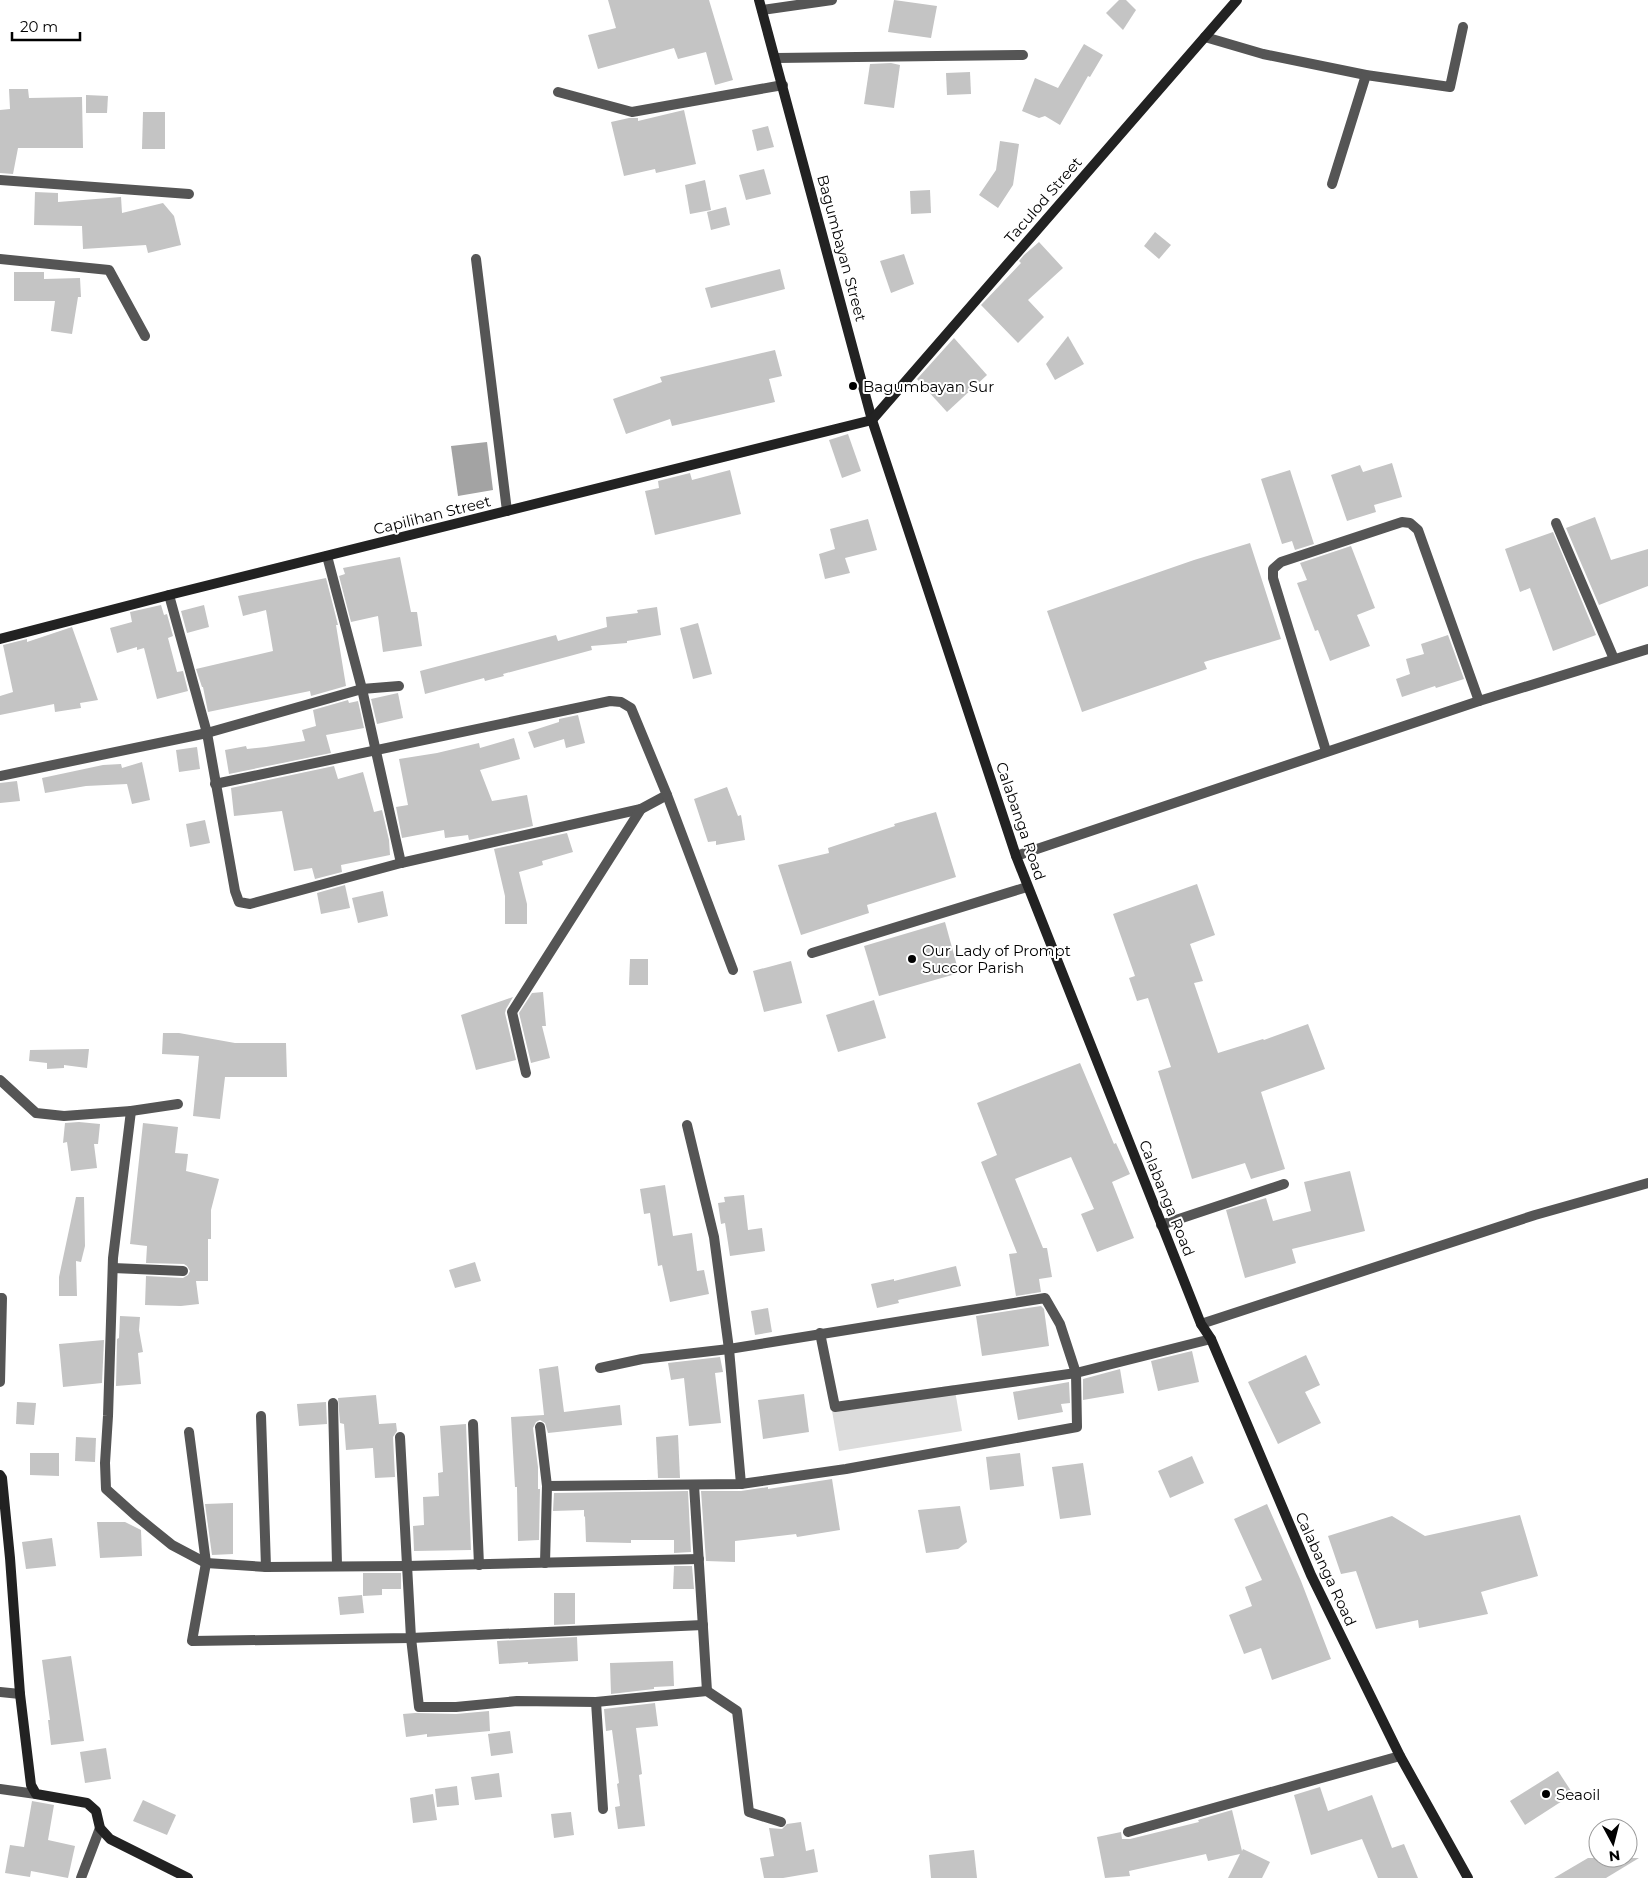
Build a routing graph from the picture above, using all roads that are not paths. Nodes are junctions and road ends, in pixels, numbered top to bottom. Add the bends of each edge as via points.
1 (832, 0) edge
2 (1237, 0) edge
3 (761, 5) edge
4 (1463, 27) dead end
5 (1205, 37) junction
6 (1023, 55) dead end
7 (776, 58) junction
8 (1366, 75) junction
9 (783, 85) junction
10 (558, 92) dead end
11 (0, 180) edge
12 (1332, 184) dead end
13 (189, 194) dead end
14 (0, 259) edge
15 (476, 259) dead end
16 (145, 336) dead end
17 (872, 420) junction
18 (899, 503) joint
19 (507, 512) junction
20 (1556, 523) dead end
21 (328, 556) junction
22 (169, 596) junction
23 (0, 639) edge
24 (1648, 649) edge
25 (1614, 659) junction
26 (400, 686) dead end
27 (362, 689) junction
28 (1479, 701) junction
29 (207, 733) junction
30 (375, 751) junction
31 (1326, 752) junction
32 (0, 776) edge
33 (215, 784) junction
34 (667, 795) junction
35 (642, 809) junction
36 (1016, 856) junction
37 (401, 863) junction
38 (1027, 887) junction
39 (812, 953) dead end
40 (733, 970) dead end
41 (526, 1074) dead end
42 (0, 1080) edge
43 (178, 1104) dead end
44 (131, 1111) junction
45 (687, 1125) dead end
46 (1648, 1183) edge
47 (1284, 1184) dead end
48 (1161, 1224) junction
49 (113, 1268) junction
50 (183, 1271) dead end
51 (0, 1298) edge
52 (1201, 1324) junction
53 (820, 1333) junction
54 (1211, 1339) junction
55 (729, 1349) junction
56 (600, 1368) dead end
57 (1076, 1373) junction
58 (0, 1382) edge
59 (333, 1403) dead end
60 (261, 1416) dead end
61 (473, 1424) dead end
62 (540, 1427) dead end
63 (190, 1432) dead end
64 (400, 1437) dead end
65 (0, 1475) edge
66 (741, 1484) junction
67 (694, 1485) junction
68 (547, 1486) junction
69 (5, 1558) edge
70 (699, 1559) junction
71 (206, 1563) junction
72 (545, 1563) junction
73 (338, 1565) junction
74 (479, 1565) junction
75 (266, 1566) junction
76 (407, 1566) junction
77 (703, 1626) junction
78 (411, 1638) junction
79 (707, 1691) junction
80 (0, 1692) edge
81 (20, 1694) junction
82 (596, 1702) junction
83 (1400, 1756) junction
84 (0, 1790) edge
85 (36, 1794) junction
86 (603, 1809) dead end
87 (781, 1822) dead end
88 (100, 1828) junction
89 (1128, 1832) dead end
90 (82, 1878) edge
91 (188, 1878) edge
92 (1468, 1878) edge

1 - 3 street
2 - 5 main road, Taculod Street
3 - 7 main road, Bagumbayan Street
4 - 8 street via 1450,87
5 - 8 street via 1263,54
5 - 17 main road, Taculod Street
6 - 7 street
7 - 9 main road, Bagumbayan Street
8 - 12 street
9 - 10 street via 632,112
9 - 17 main road, Bagumbayan Street
11 - 13 street
14 - 16 street via 109,270
15 - 19 street
17 - 18 main road, Bagumbayan Street
17 - 19 main road, Capilihan Street
18 - 36 main road, Calabanga Road
19 - 21 main road, Capilihan Street
20 - 25 street
21 - 22 main road, Capilihan Street
21 - 27 street
22 - 23 main road, Capilihan Street
22 - 29 street
24 - 25 street
25 - 28 street
26 - 27 street
27 - 29 street
27 - 30 street
28 - 31 street
28 - 31 street via 1418,530 1410,523 1402,522 1281,562 1273,569 1273,578
29 - 32 street
29 - 33 street
30 - 33 street
30 - 34 street via 610,701 621,702 631,708
30 - 37 street
31 - 36 street
33 - 37 street via 239,902 250,904
34 - 35 street
34 - 40 street
35 - 37 street
35 - 41 street via 512,1012
36 - 38 main road, Calabanga Road
38 - 39 street
38 - 48 main road, Calabanga Road
42 - 44 street via 36,1113 64,1116
43 - 44 street
44 - 49 street
45 - 55 street via 714,1237
46 - 52 street via 1535,1215
47 - 48 street
48 - 52 main road, Calabanga Road
49 - 50 street
49 - 71 street via 106,1489 172,1546
51 - 58 street
52 - 54 main road, Calabanga Road
53 - 55 street
53 - 57 street via 1045,1298 1060,1324
53 - 57 street via 835,1407
54 - 57 street
54 - 83 main road, Calabanga Road via 1311,1575
55 - 56 street via 642,1359
55 - 66 street
57 - 66 street via 1077,1427 846,1470
59 - 73 street
60 - 75 street
61 - 74 street
62 - 68 street
63 - 71 street
64 - 76 street
65 - 69 main road
66 - 67 street
67 - 68 street
67 - 70 street
68 - 72 street
69 - 81 main road
70 - 72 street
70 - 77 street
71 - 75 street
71 - 78 street via 192,1641
72 - 74 street
73 - 75 street
73 - 76 street
74 - 76 street
76 - 78 street
77 - 78 street
77 - 79 street
78 - 82 street via 419,1707
79 - 82 street
79 - 87 street via 737,1711 749,1812
80 - 81 street
81 - 85 main road via 31,1785
82 - 86 street
83 - 89 street
83 - 92 main road, Calabanga Road
84 - 85 street
85 - 88 main road via 87,1803 96,1811
88 - 90 street
88 - 91 main road via 110,1839

